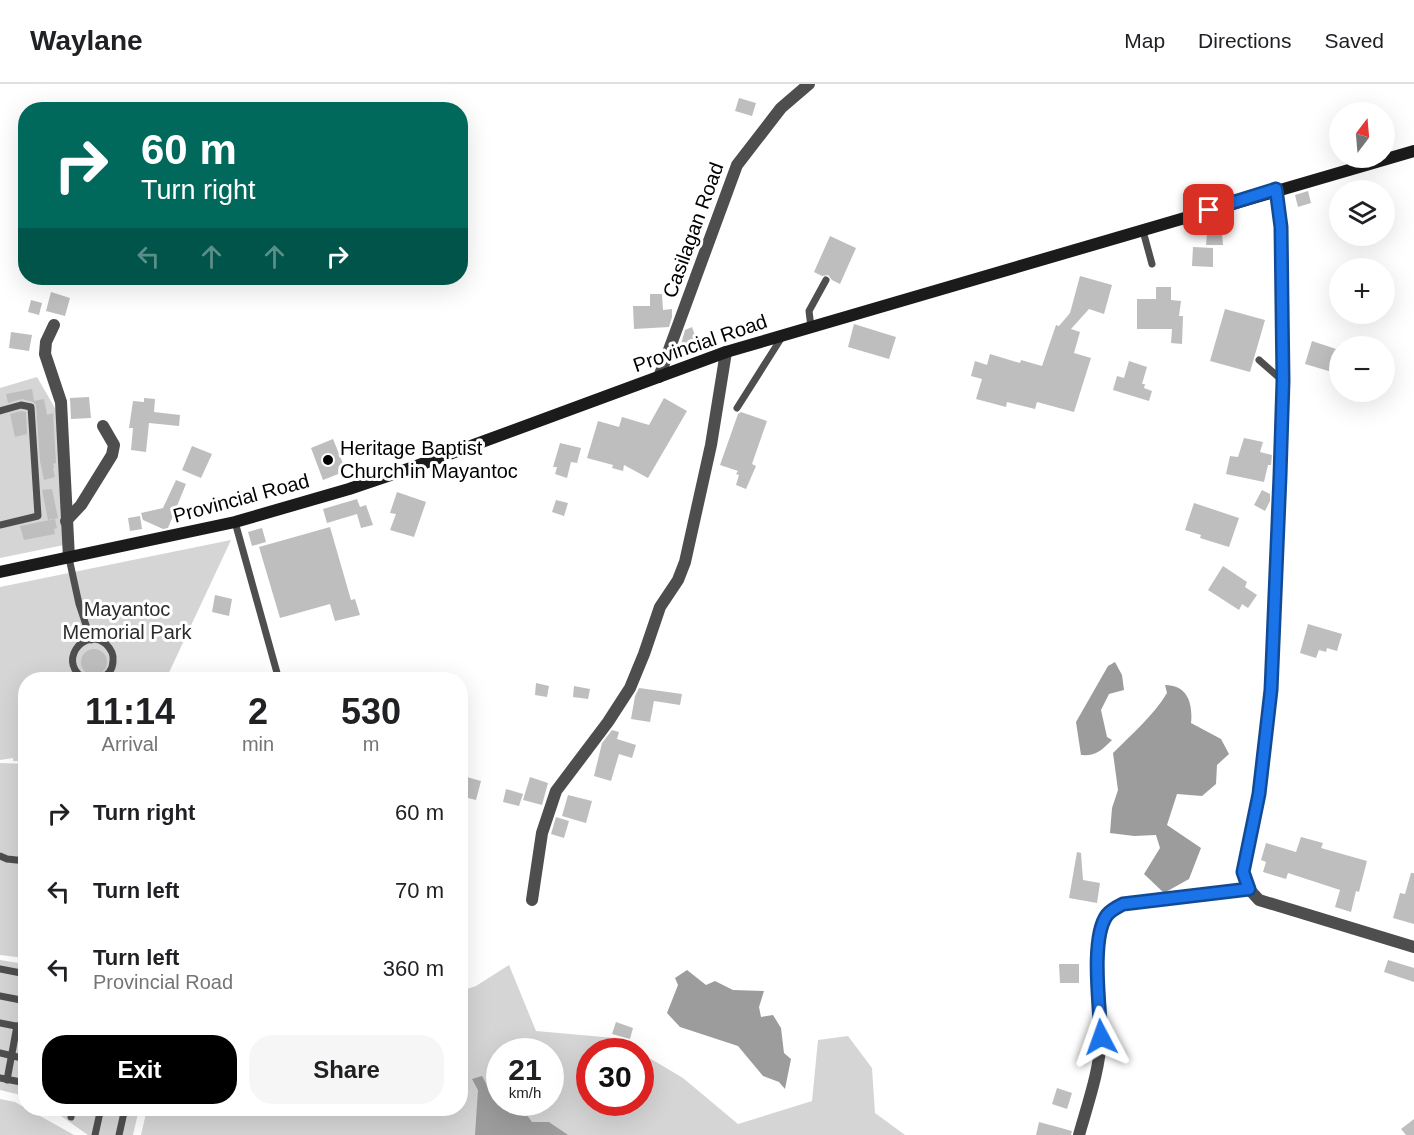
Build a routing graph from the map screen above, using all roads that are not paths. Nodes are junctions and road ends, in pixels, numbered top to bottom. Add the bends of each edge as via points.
1 (809, 84) edge
2 (1414, 151) edge
3 (1276, 189) junction
4 (1143, 231) junction
5 (1152, 264) dead end
6 (826, 280) dead end
7 (54, 325) dead end
8 (811, 327) junction
9 (783, 335) junction
10 (726, 352) junction
11 (1259, 360) dead end
12 (660, 377) junction
13 (1283, 381) junction
14 (737, 408) dead end
15 (0, 411) edge
16 (103, 426) dead end
17 (66, 521) junction
18 (235, 522) junction
19 (0, 525) edge
20 (69, 558) junction
21 (0, 572) edge
22 (91, 640) junction
23 (76, 672) edge
24 (109, 672) edge
25 (277, 672) edge
26 (0, 856) edge
27 (18, 860) edge
28 (1249, 889) junction
29 (532, 900) dead end
30 (1414, 947) edge
31 (0, 969) edge
32 (18, 972) edge
33 (0, 996) edge
34 (18, 999) edge
35 (0, 1023) edge
36 (18, 1026) edge
37 (18, 1037) edge
38 (0, 1053) edge
39 (12, 1056) junction
40 (18, 1057) edge
41 (4, 1079) edge
42 (99, 1116) edge
43 (123, 1116) edge
44 (95, 1135) edge
45 (119, 1135) edge
46 (1080, 1135) edge

1 - 12 street, Casilagan Road via 781,108 737,165
2 - 3 main road, Provincial Road
3 - 4 main road, Provincial Road
3 - 13 street via 1281,227
4 - 5 lane
4 - 8 main road, Provincial Road
6 - 8 lane via 809,311
7 - 17 street via 45,354 61,402
8 - 9 main road, Provincial Road
9 - 10 main road, Provincial Road
9 - 14 lane
10 - 12 main road, Provincial Road
10 - 29 street via 711,445 678,580 660,607 630,688 556,791 542,833
11 - 13 lane
12 - 18 main road, Provincial Road via 411,468
13 - 28 street via 1271,690 1259,794 1243,872
15 - 19 lane via 21,405 31,407 38,516
16 - 17 street via 114,445 112,454 81,505
17 - 20 street
18 - 20 main road, Provincial Road
18 - 25 lane
20 - 21 main road, Provincial Road
20 - 22 lane
22 - 23 lane via 79,645 72,657
22 - 24 lane via 104,643 112,653 113,666
26 - 27 lane
28 - 30 street via 1259,900
28 - 46 street via 1123,904 1108,914 1102,925 1097,957 1099,1058
31 - 32 lane
33 - 34 lane
35 - 36 lane
37 - 39 lane
38 - 39 lane
39 - 40 lane
39 - 41 lane
42 - 44 lane
43 - 45 lane

